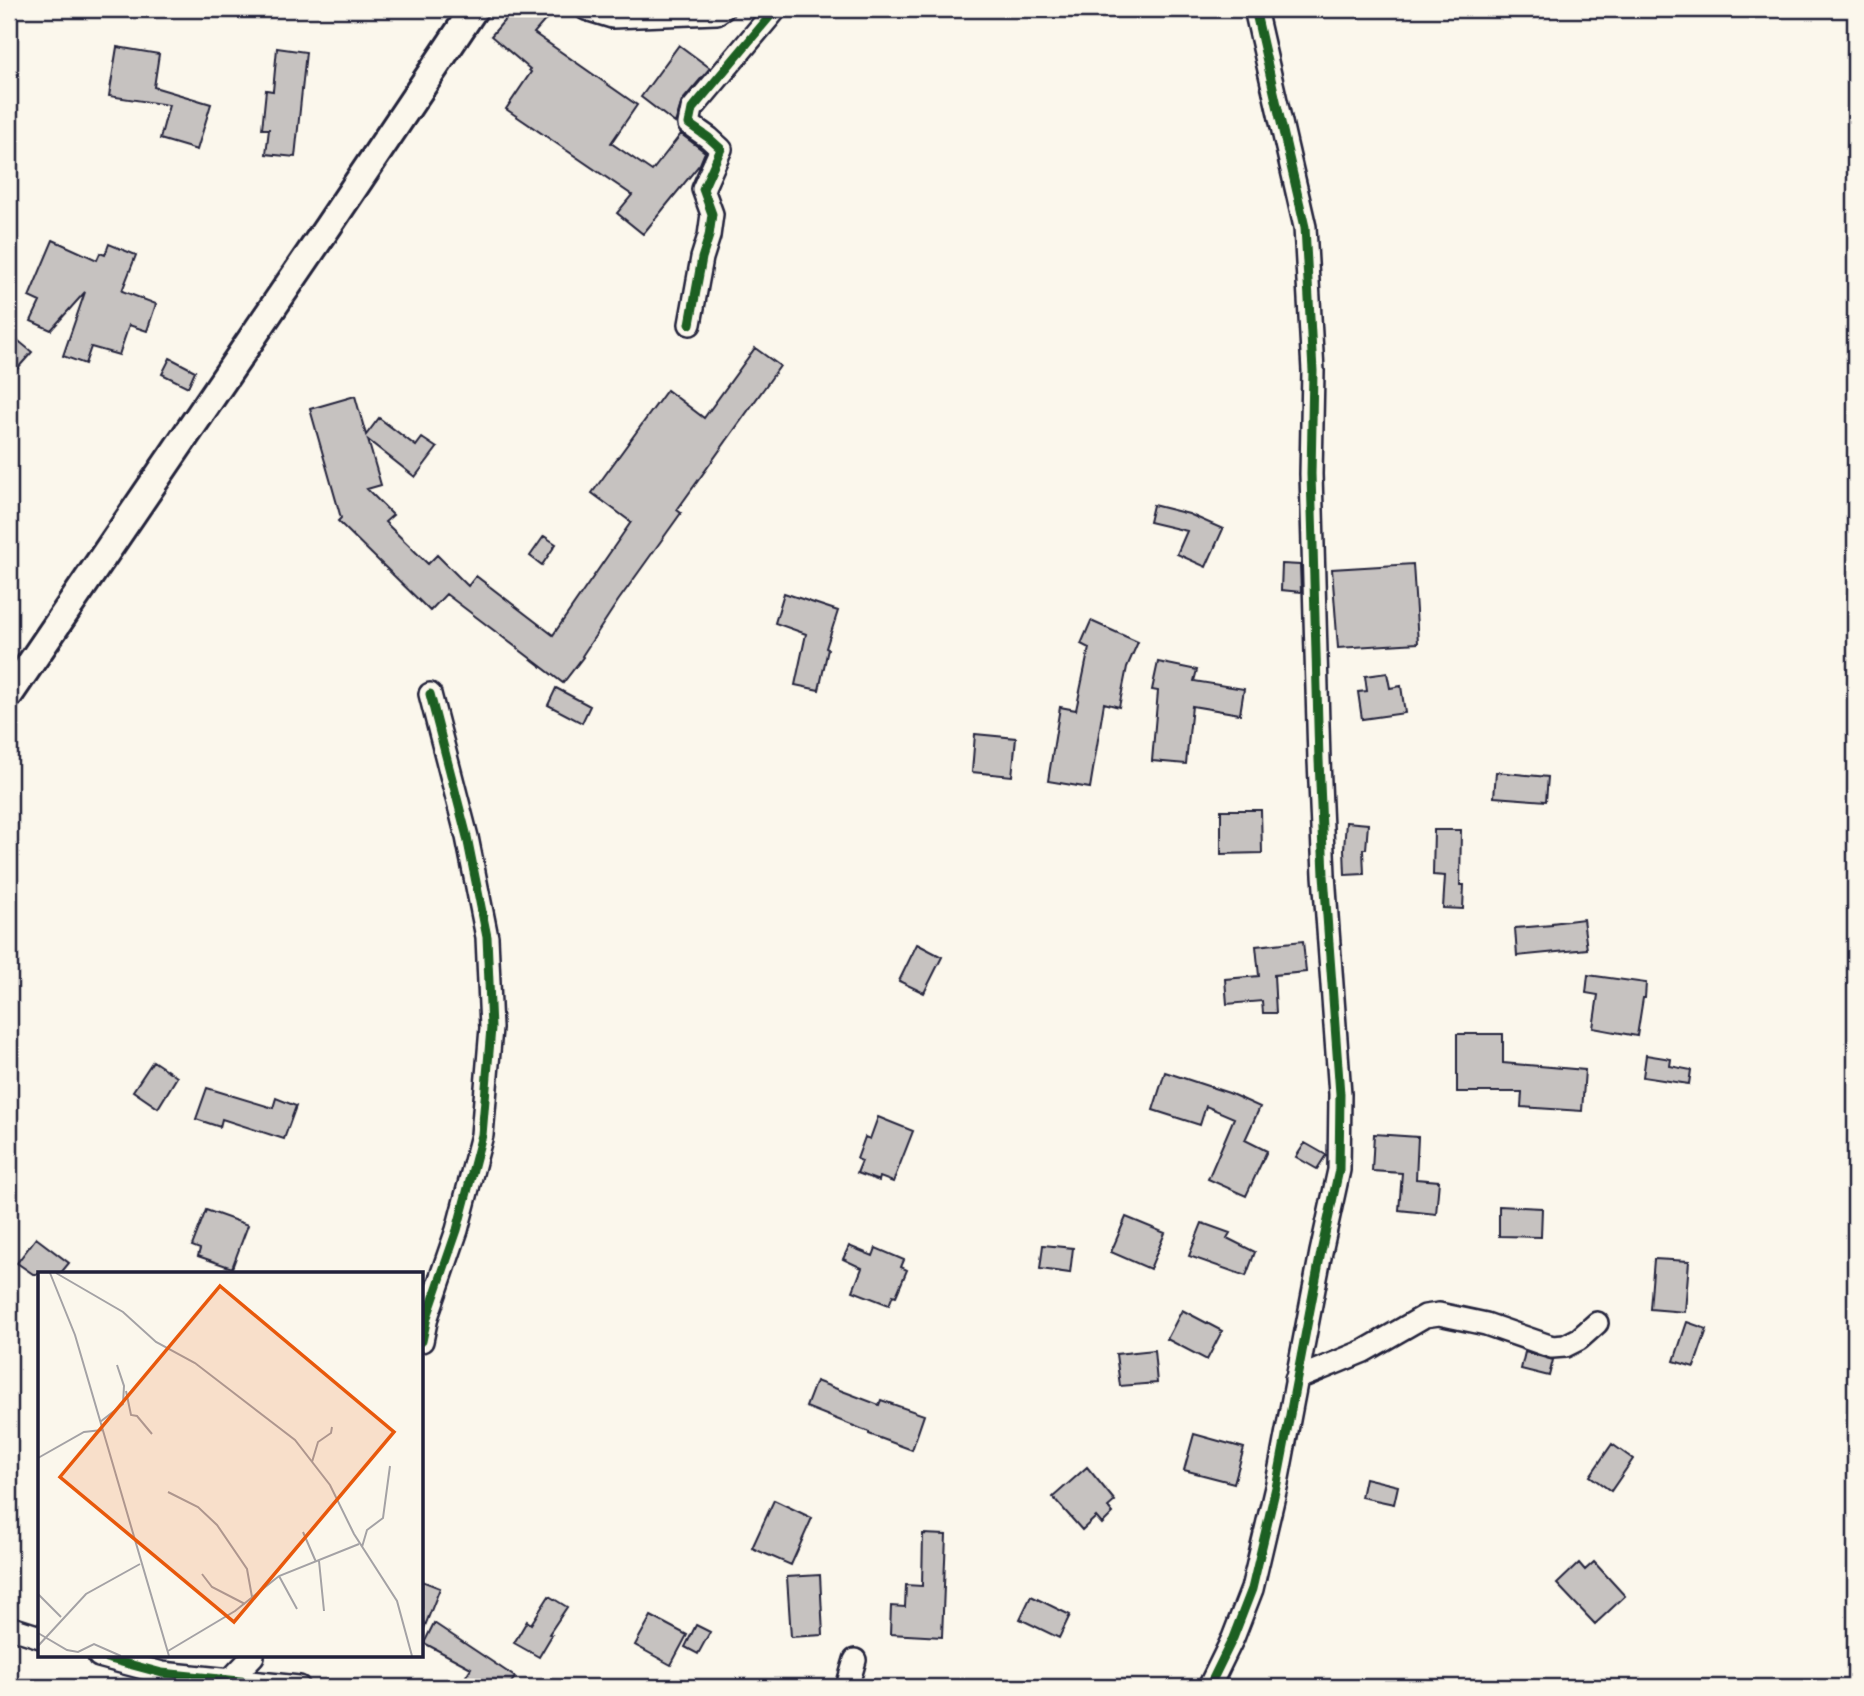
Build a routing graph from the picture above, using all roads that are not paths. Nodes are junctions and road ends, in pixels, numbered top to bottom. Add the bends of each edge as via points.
1 (586, 9) edge
2 (723, 9) edge
3 (776, 9) edge
4 (1255, 9) edge
5 (466, 12) edge
6 (690, 324) dead end
7 (430, 694) dead end
8 (9, 695) edge
9 (1597, 1323) dead end
10 (424, 1331) edge
11 (1296, 1379) junction
12 (9, 1627) edge
13 (38, 1636) edge
14 (115, 1658) edge
15 (251, 1658) edge
16 (855, 1660) dead end
17 (163, 1664) edge
18 (231, 1679) junction
19 (299, 1687) edge
20 (847, 1687) edge
21 (1209, 1687) edge

1 - 2 street via 612,17 717,13
3 - 6 street via 692,109 689,124 721,149 703,189 712,214
4 - 11 street via 1305,227 1313,371 1311,474 1319,760 1340,1094 1339,1170
5 - 8 main road via 321,236
7 - 10 street via 487,937 491,1028 482,1135
9 - 11 street via 1565,1346 1552,1347 1486,1324 1439,1314 1425,1316 1364,1351
11 - 21 street via 1278,1483 1252,1589
12 - 13 street
14 - 17 street
15 - 18 street
16 - 20 street
17 - 18 street
18 - 19 street

